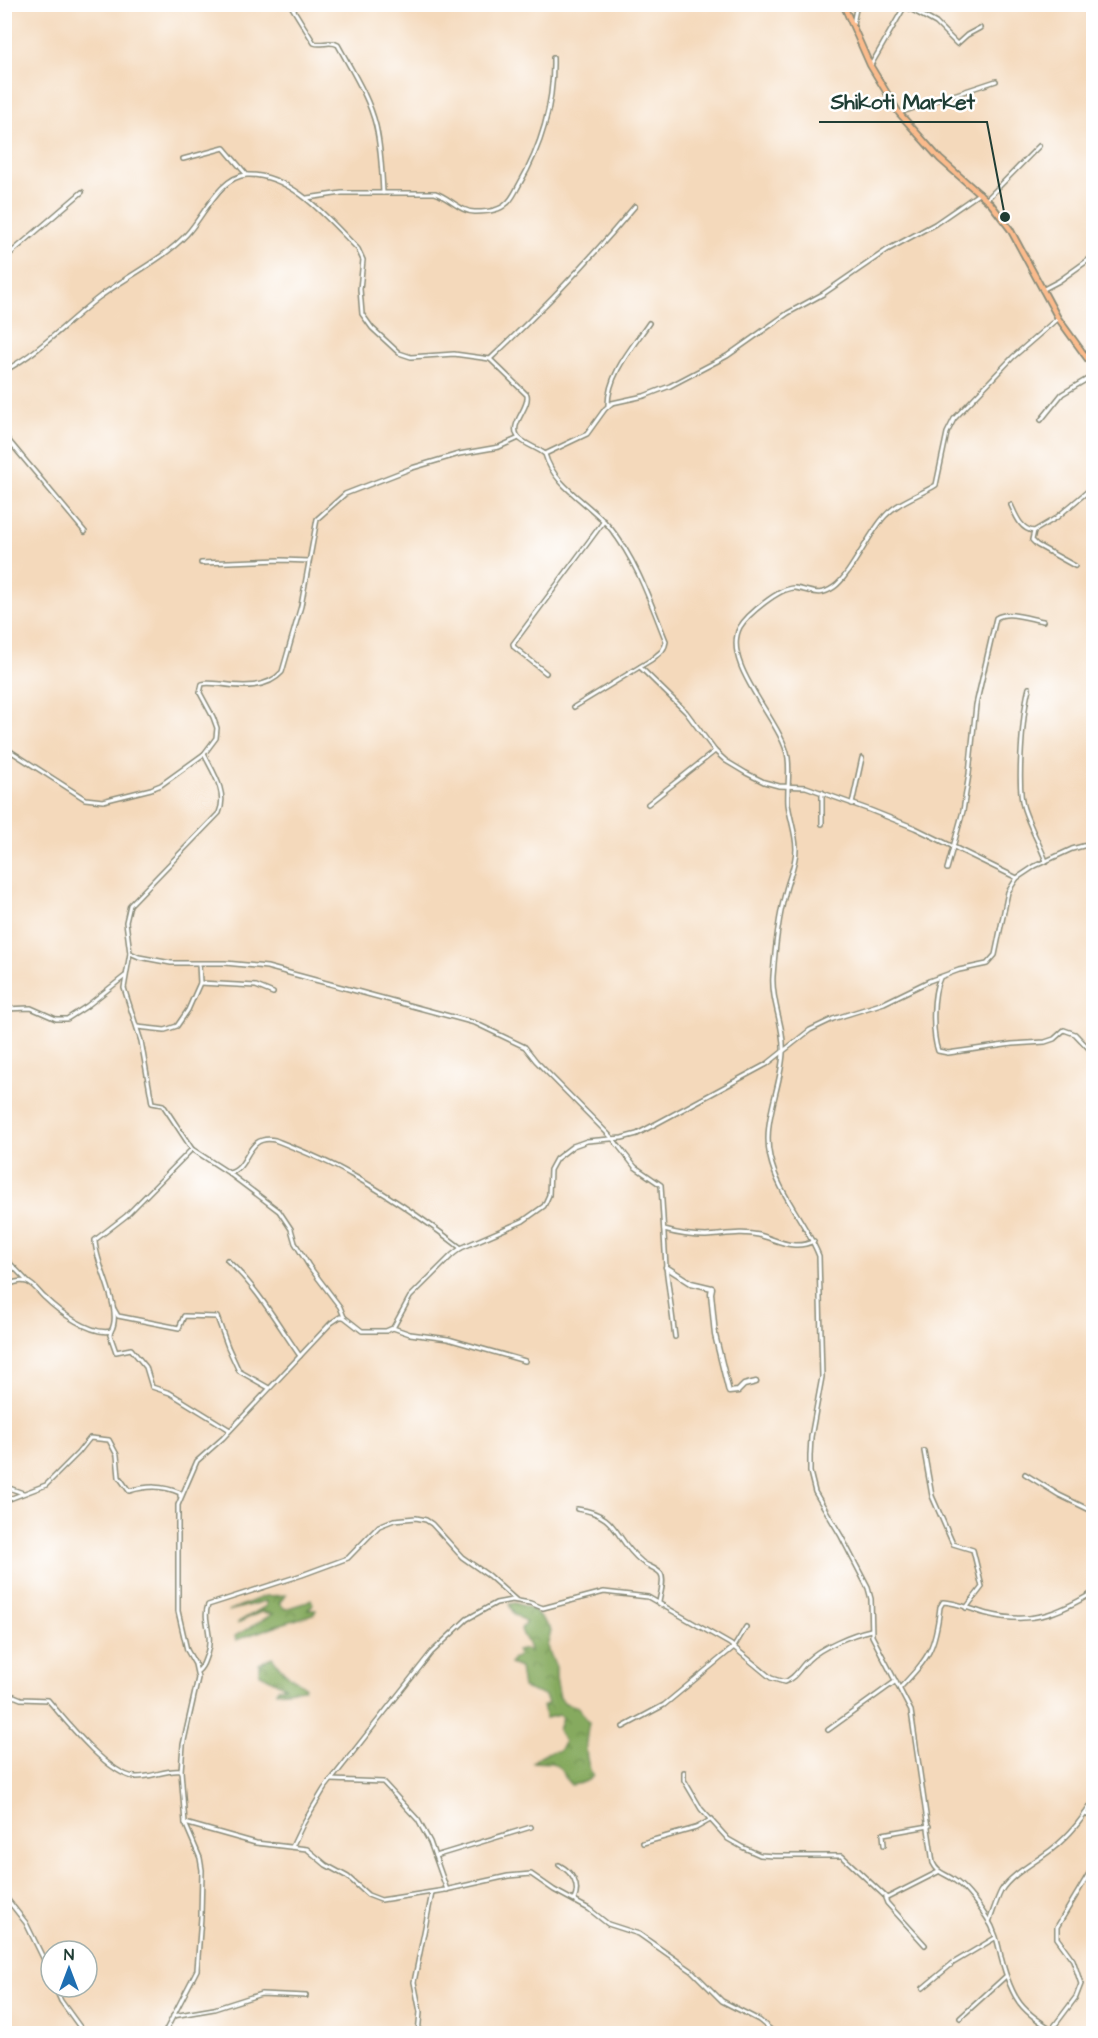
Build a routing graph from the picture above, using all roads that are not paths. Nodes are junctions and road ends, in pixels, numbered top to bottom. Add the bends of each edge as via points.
1 (290, 4) edge
2 (843, 4) edge
3 (857, 4) edge
4 (905, 5) edge
5 (852, 26) junction
6 (980, 28) dead end
7 (553, 58) dead end
8 (870, 65) junction
9 (996, 81) dead end
10 (899, 113) junction
11 (1039, 146) dead end
12 (183, 159) dead end
13 (246, 174) junction
14 (82, 192) dead end
15 (383, 193) junction
16 (980, 193) junction
17 (307, 198) junction
18 (987, 199) junction
19 (635, 206) dead end
20 (1094, 256) edge
21 (5, 257) edge
22 (4, 263) edge
23 (1042, 290) junction
24 (1058, 318) junction
25 (649, 323) dead end
26 (490, 359) junction
27 (1094, 368) edge
28 (4, 371) edge
29 (1094, 375) edge
30 (608, 405) junction
31 (1041, 420) dead end
32 (4, 435) edge
33 (519, 438) junction
34 (545, 454) junction
35 (1094, 486) edge
36 (1011, 505) dead end
37 (604, 521) junction
38 (1034, 531) junction
39 (85, 532) dead end
40 (309, 561) junction
41 (201, 563) dead end
42 (1075, 566) dead end
43 (1043, 621) dead end
44 (640, 667) junction
45 (546, 672) dead end
46 (1029, 688) dead end
47 (574, 707) dead end
48 (4, 747) edge
49 (715, 751) junction
50 (204, 754) junction
51 (862, 758) dead end
52 (789, 786) junction
53 (822, 792) junction
54 (648, 804) dead end
55 (852, 804) junction
56 (822, 824) dead end
57 (1094, 843) edge
58 (954, 847) junction
59 (1046, 861) junction
60 (947, 869) dead end
61 (1017, 878) junction
62 (130, 953) junction
63 (199, 964) junction
64 (124, 976) junction
65 (941, 977) junction
66 (200, 983) junction
67 (273, 993) dead end
68 (4, 1009) edge
69 (137, 1027) junction
70 (783, 1052) junction
71 (1094, 1054) edge
72 (613, 1139) junction
73 (192, 1149) junction
74 (229, 1173) junction
75 (664, 1230) junction
76 (813, 1241) junction
77 (461, 1248) junction
78 (4, 1257) edge
79 (227, 1260) dead end
80 (666, 1267) junction
81 (29, 1282) junction
82 (4, 1286) edge
83 (113, 1307) junction
84 (344, 1317) junction
85 (393, 1328) junction
86 (111, 1331) junction
87 (675, 1337) dead end
88 (300, 1356) junction
89 (525, 1361) dead end
90 (756, 1382) dead end
91 (269, 1388) junction
92 (230, 1430) junction
93 (924, 1451) dead end
94 (1025, 1474) dead end
95 (4, 1483) edge
96 (23, 1493) junction
97 (180, 1498) junction
98 (4, 1501) edge
99 (578, 1509) dead end
100 (1094, 1512) edge
101 (1094, 1592) edge
102 (518, 1601) junction
103 (659, 1602) junction
104 (965, 1608) junction
105 (746, 1627) dead end
106 (872, 1630) junction
107 (734, 1647) junction
108 (198, 1671) junction
109 (896, 1681) junction
110 (900, 1688) junction
111 (4, 1692) edge
112 (623, 1727) dead end
113 (828, 1730) dead end
114 (181, 1771) junction
115 (684, 1772) dead end
116 (331, 1780) junction
117 (1094, 1800) edge
118 (1085, 1814) junction
119 (1094, 1818) edge
120 (712, 1819) junction
121 (185, 1823) junction
122 (929, 1826) junction
123 (531, 1827) dead end
124 (644, 1843) dead end
125 (884, 1845) dead end
126 (292, 1847) junction
127 (435, 1856) junction
128 (559, 1865) dead end
129 (1094, 1865) edge
130 (939, 1872) junction
131 (447, 1890) junction
132 (432, 1893) junction
133 (4, 1895) edge
134 (885, 1898) junction
135 (574, 1900) junction
136 (989, 1922) junction
137 (996, 1938) junction
138 (925, 1945) dead end
139 (39, 1950) edge
140 (1006, 1976) junction
141 (923, 1988) dead end
142 (306, 1996) dead end
143 (60, 1999) edge
144 (173, 2016) junction
145 (960, 2018) dead end
146 (1053, 2029) junction
147 (85, 2034) edge
148 (164, 2034) edge
149 (418, 2034) edge
150 (776, 2034) edge
151 (1060, 2034) edge

1 - 15 street via 314,43 338,45 357,79 376,128
2 - 5 main road
3 - 5 street
4 - 6 street via 936,23 957,44
4 - 8 street
5 - 8 main road
7 - 15 street via 551,97 538,147 508,204 476,212 435,193
8 - 10 main road
9 - 10 street
10 - 16 main road via 940,159
11 - 18 street
12 - 13 street via 225,148
13 - 17 street via 279,181
13 - 28 street via 227,182 218,191 200,220 175,247 123,279 38,350
14 - 21 street
15 - 17 street
16 - 18 main road
16 - 30 street via 788,313 727,356 670,386
17 - 26 street via 358,249 363,260 362,314 399,353 411,357 454,354
18 - 23 main road via 1010,229
19 - 26 street via 531,321
20 - 23 street
21 - 22 street
23 - 24 main road
24 - 27 main road
24 - 52 street via 954,419 947,433 938,483 887,514 837,586 822,593 785,590 740,627 736,637 738,656 786,751
25 - 30 street via 612,382
26 - 33 street via 527,395 528,403 517,423
29 - 31 street via 1062,394
30 - 34 street via 587,434
32 - 39 street
33 - 34 street
33 - 40 street via 499,447 412,468 345,494 317,519
34 - 37 street via 550,470
35 - 38 street
36 - 38 street via 1021,524
37 - 44 street via 640,578 666,641 663,651
37 - 45 street via 513,644
38 - 42 street via 1034,543
40 - 41 street
40 - 50 street via 301,606 279,676 249,686 202,684 200,693 217,728 216,738
43 - 58 street via 1008,615 996,618 976,705 969,774
44 - 47 street
44 - 49 street via 686,712
46 - 59 street via 1020,783 1023,807
48 - 50 street via 75,794 93,801 161,785
49 - 52 street via 764,782
49 - 54 street
50 - 62 street via 221,791 223,805 130,905 126,922
51 - 55 street
52 - 53 street
52 - 70 street via 796,850 784,895 773,976
53 - 55 street
53 - 56 street
55 - 58 street
57 - 59 street
58 - 60 street
58 - 61 street
59 - 61 street
61 - 65 street via 1008,892 991,961
62 - 63 street via 164,962
62 - 64 street
63 - 66 street
63 - 72 street via 267,967 475,1023 525,1047
64 - 68 street via 67,1019 56,1019 31,1008
64 - 69 street
65 - 70 street via 884,1004 833,1019 810,1030
65 - 71 street via 935,992 938,1051 1045,1042 1064,1030 1075,1034
66 - 67 street via 256,986
66 - 69 street via 175,1028
69 - 73 street via 152,1103 163,1106
70 - 72 street via 649,1128
70 - 76 street via 768,1133 770,1158 781,1187
72 - 75 street via 635,1167 661,1185
72 - 77 street via 587,1142 563,1152 550,1170 544,1206 524,1221
73 - 74 street
73 - 83 street via 126,1216 95,1240
74 - 77 street via 234,1173 255,1143 275,1140 348,1172
74 - 84 street via 279,1211 295,1244
75 - 76 street via 695,1235 752,1234 793,1245
75 - 80 street
76 - 106 street via 819,1256 822,1377 811,1437 810,1472 815,1492 868,1588
77 - 85 street via 410,1297
78 - 81 street
79 - 88 street via 258,1294
80 - 87 street
80 - 90 street via 691,1283 712,1288 715,1335 729,1392
81 - 82 street
81 - 86 street via 75,1320 100,1331
83 - 86 street
83 - 91 street via 118,1317 179,1328 184,1316 217,1317 239,1371
84 - 85 street via 362,1331
84 - 88 street via 332,1323
85 - 89 street
86 - 92 street via 116,1352 132,1349 146,1367 152,1387 170,1393
88 - 91 street
91 - 92 street
92 - 97 street via 198,1461
93 - 104 street via 932,1496 953,1544 973,1550 982,1587
94 - 100 street
95 - 96 street
96 - 97 street via 46,1485 90,1438 109,1440 117,1455 119,1478 129,1491 146,1486 168,1487 180,1492
96 - 98 street
97 - 108 street via 178,1611 187,1650
99 - 103 street via 604,1516 640,1561 660,1573
101 - 104 street via 1063,1610 1035,1617 1000,1617
102 - 103 street via 543,1608 604,1592
102 - 108 street via 462,1557 426,1520 394,1520 379,1526 348,1558 208,1605 211,1644
102 - 116 street via 496,1602 467,1619 431,1653
103 - 107 street
104 - 110 street via 942,1604 932,1650
105 - 107 street
106 - 107 street via 854,1633 821,1650 784,1682 771,1678
106 - 109 street
107 - 112 street via 664,1705
108 - 114 street
109 - 110 street
109 - 113 street
110 - 122 street via 911,1711
111 - 114 street via 21,1699 48,1700 93,1750 124,1774 145,1777
114 - 121 street
115 - 120 street via 692,1796
116 - 126 street
116 - 127 street via 383,1782 417,1820
117 - 118 street
118 - 119 street
118 - 136 street via 1064,1840 1026,1866 1002,1890
120 - 124 street via 696,1828
120 - 134 street via 728,1839 760,1855 842,1856
121 - 126 street via 256,1843
121 - 144 street via 201,1864 201,1917 197,1970
122 - 125 street via 883,1834
122 - 130 street via 930,1852
123 - 127 street
126 - 132 street via 308,1849 378,1900
127 - 131 street
128 - 135 street via 571,1873 577,1893
129 - 146 street via 1057,1928 1057,1938 1073,1960 1081,1984
130 - 134 street
130 - 136 street via 954,1879
131 - 132 street
131 - 135 street via 531,1874
132 - 149 street via 414,1982 420,2012
133 - 139 street via 26,1923
134 - 138 street
135 - 150 street via 608,1924 639,1934 692,1971 722,2001 759,2020
136 - 137 street
137 - 140 street
137 - 141 street
140 - 145 street
140 - 146 street via 1024,2009
142 - 144 street via 261,1994 214,2009
143 - 147 street
144 - 148 street
146 - 151 street

